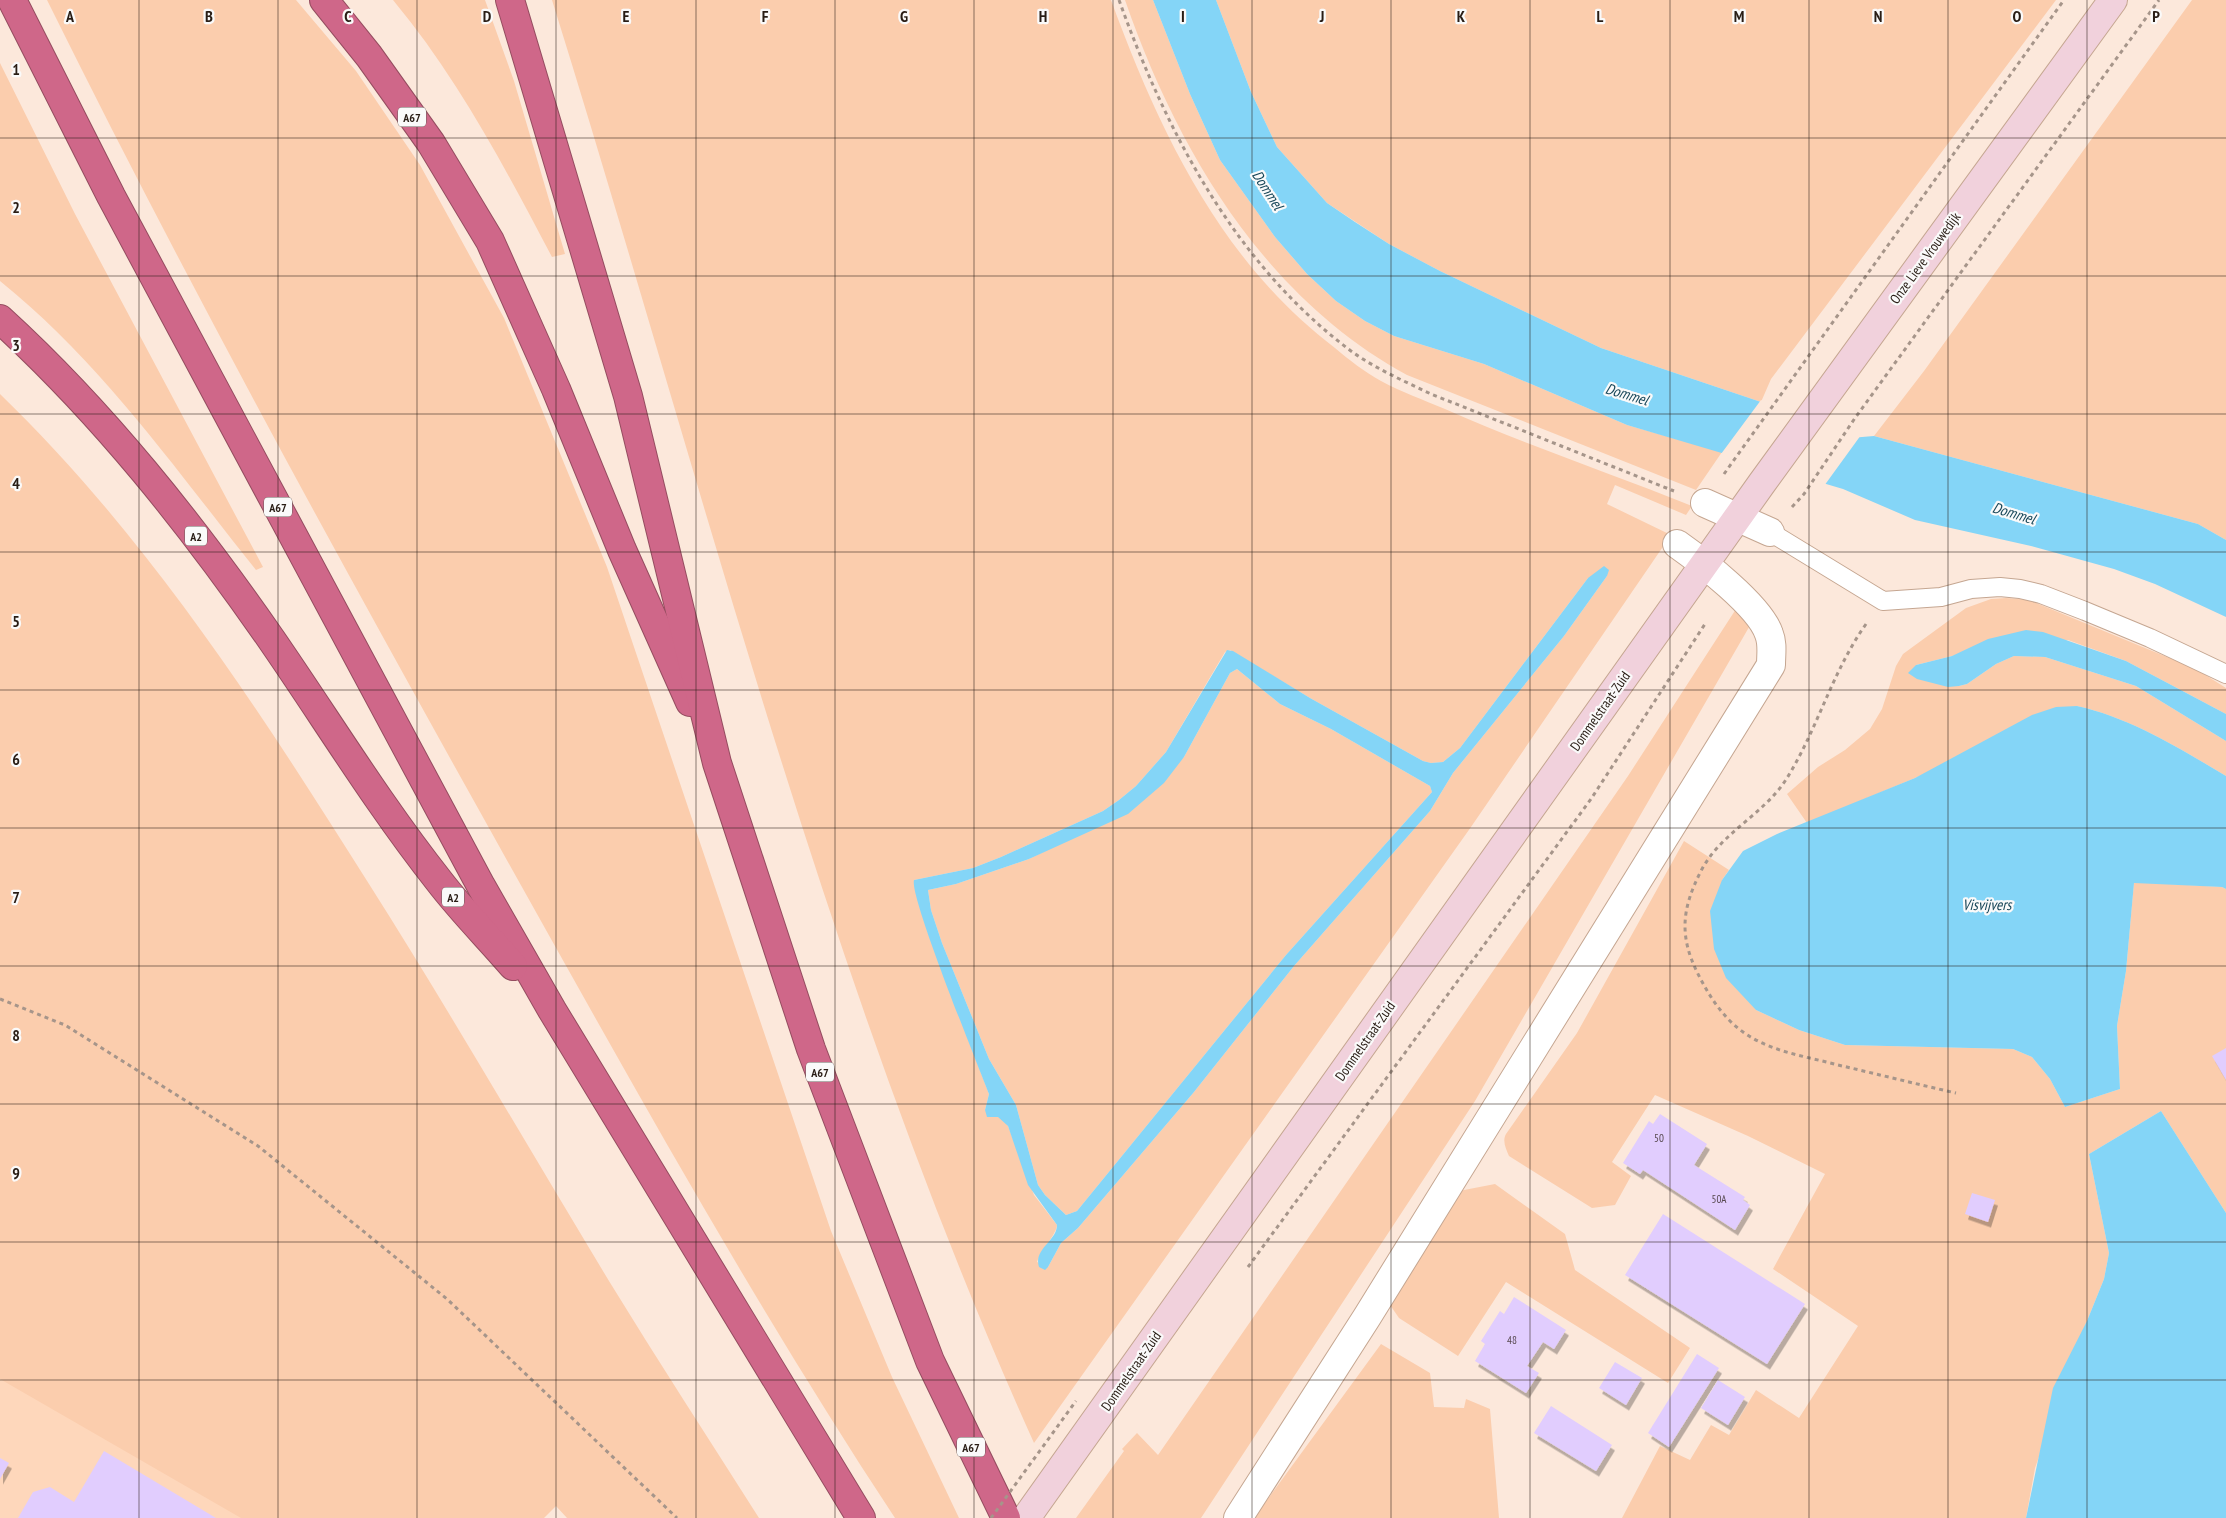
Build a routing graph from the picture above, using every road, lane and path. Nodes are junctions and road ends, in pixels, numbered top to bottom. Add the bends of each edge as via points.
1 (12, 0) edge
2 (324, 0) edge
3 (510, 0) edge
4 (1119, 0) edge
5 (2064, 0) edge
6 (2113, 0) edge
7 (2159, 0) edge
8 (0, 319) edge
9 (1726, 471) dead end
10 (1804, 494) dead end
11 (1705, 503) joint
12 (1738, 516) junction
13 (1770, 532) joint
14 (1677, 544) dead end
15 (1705, 564) junction
16 (1730, 586) junction
17 (1883, 601) junction
18 (2226, 674) edge
19 (717, 763) junction
20 (0, 999) edge
21 (552, 1010) junction
22 (1956, 1093) dead end
23 (1246, 1271) dead end
24 (1076, 1400) dead end
25 (677, 1518) edge
26 (861, 1518) edge
27 (991, 1518) edge
28 (1006, 1518) edge
29 (1026, 1518) edge
30 (1238, 1518) edge

1 - 21 highway, A67 via 111,196 481,886
2 - 19 highway, A67 via 431,143 490,241
3 - 19 highway, A67 via 628,396
4 - 11 path via 1148,76 1201,180 1255,258 1288,297 1322,327 1352,352 1431,394
5 - 9 path
6 - 12 main road, Onze Lieve Vrouwedijk
7 - 10 path via 1855,418
8 - 21 highway, A2 via 81,400 187,523 272,640 362,778 440,882
11 - 12 street
12 - 13 street
12 - 15 main road, Onze Lieve Vrouwedijk
13 - 17 lane
14 - 15 street
15 - 16 street
15 - 29 main road, Dommelstraat-Zuid
16 - 23 path via 1591,800
16 - 30 street via 1765,624 1772,645 1770,665 1367,1317
17 - 18 lane via 1941,597 2000,587 2020,589 2085,610
17 - 22 path via 1843,658 1787,778 1770,802 1721,841 1701,871 1688,903 1684,928 1687,951 1719,1010 1742,1031 1770,1048
19 - 28 highway, A67 via 811,1049 930,1361
20 - 25 path via 65,1025 258,1146 447,1299
21 - 26 highway, A67
24 - 27 path, bridge

